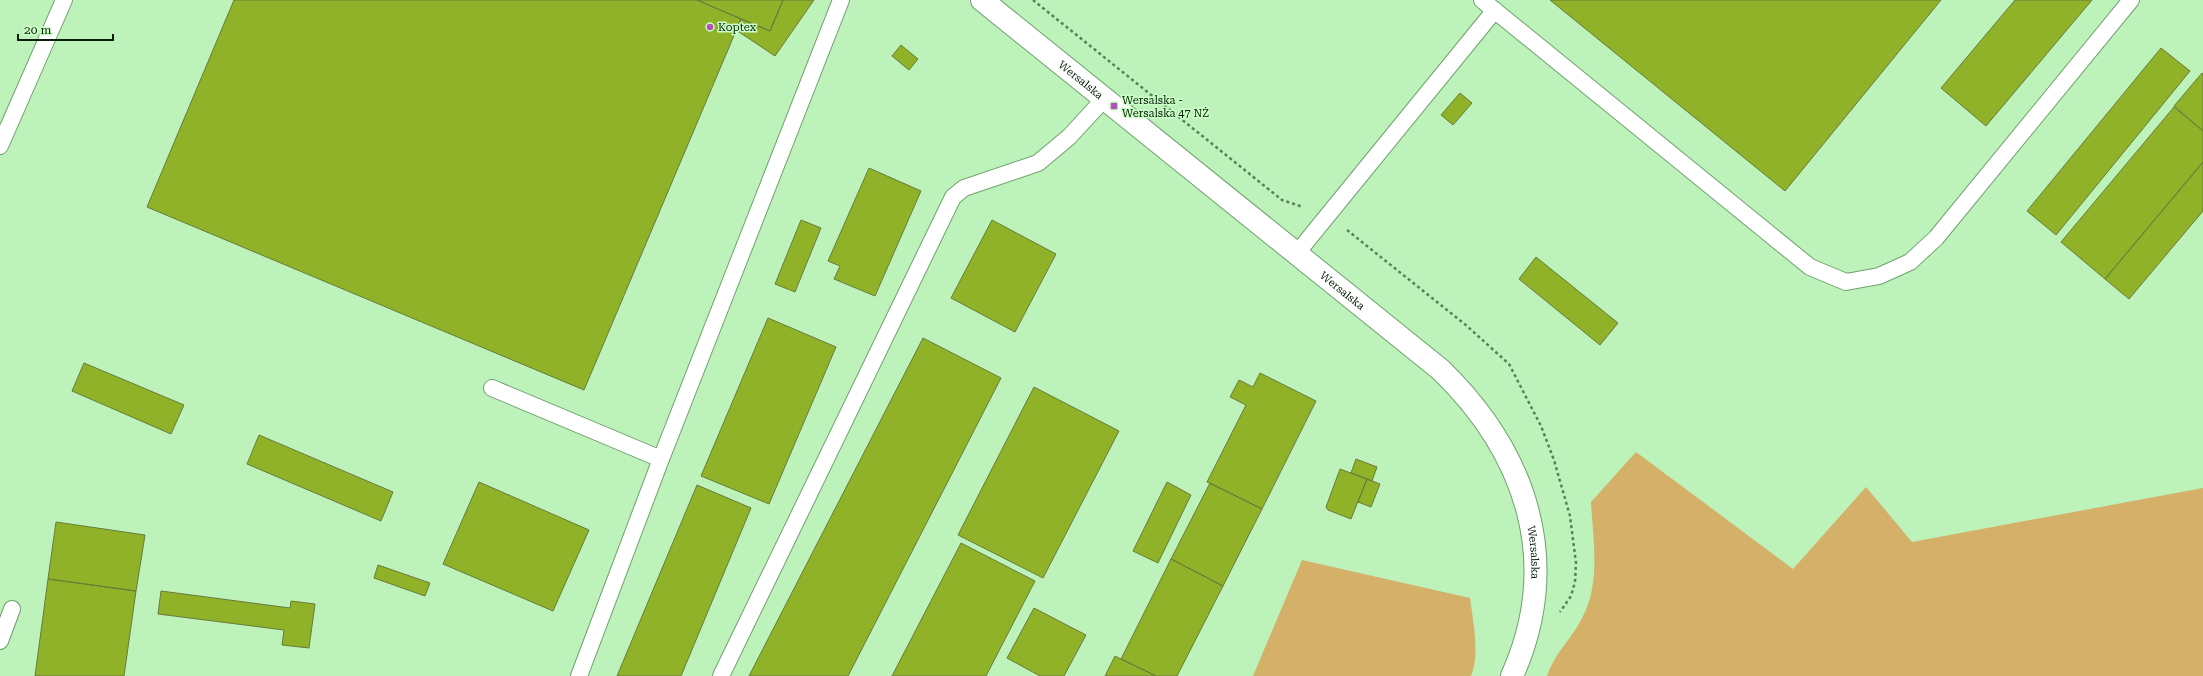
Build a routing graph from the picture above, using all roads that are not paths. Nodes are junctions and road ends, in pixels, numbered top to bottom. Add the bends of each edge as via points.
1 (64, 0) edge
2 (840, 0) edge
3 (982, 0) edge
4 (1482, 0) edge
5 (2131, 0) edge
6 (1495, 10) junction
7 (1105, 98) junction
8 (0, 146) edge
9 (1297, 253) junction
10 (492, 388) dead end
11 (661, 459) junction
12 (12, 609) dead end
13 (0, 641) edge
14 (579, 676) edge
15 (721, 676) edge
16 (1512, 676) edge

1 - 8 lane
2 - 11 lane
3 - 7 street, Wersalska
4 - 6 lane
5 - 6 lane via 1936,238 1910,262 1879,276 1846,282 1810,267
6 - 9 lane
7 - 9 street, Wersalska
7 - 15 lane via 1069,137 1038,163 964,188 953,197
9 - 16 street, Wersalska via 1441,370 1485,418 1508,456 1528,514 1536,571 1536,596 1532,620
10 - 11 lane
11 - 14 lane
12 - 13 lane

